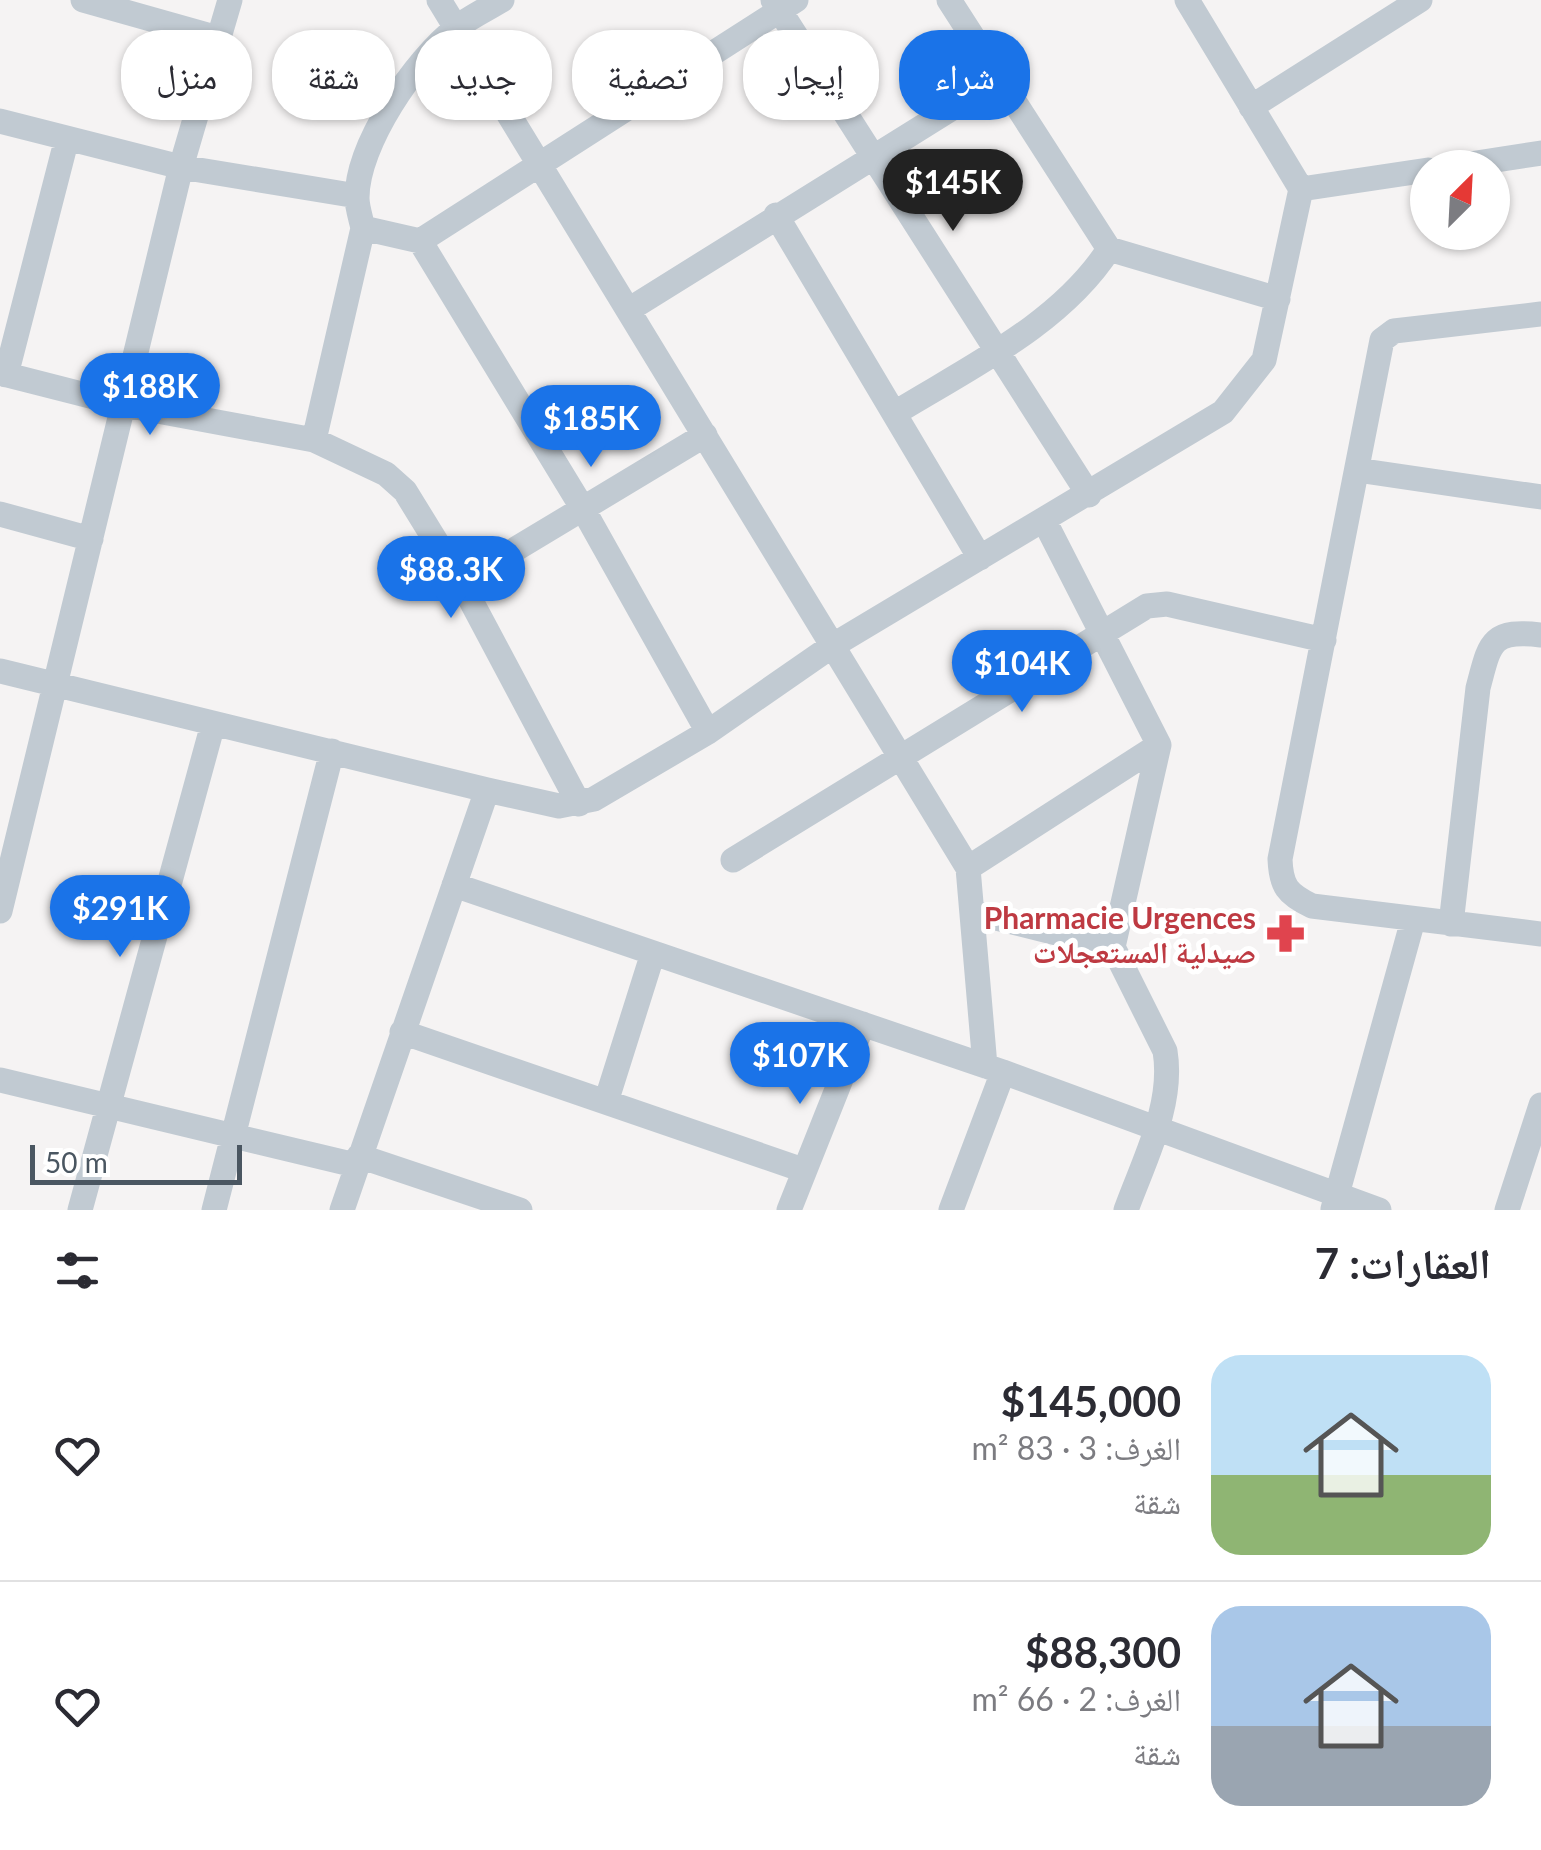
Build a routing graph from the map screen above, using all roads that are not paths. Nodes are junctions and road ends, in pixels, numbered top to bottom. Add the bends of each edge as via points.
1 (83, 0) edge
2 (230, 0) edge
3 (438, 0) edge
4 (502, 0) edge
5 (949, 0) edge
6 (1187, 0) edge
7 (1420, 0) edge
8 (783, 3) edge
9 (456, 28) junction
10 (190, 30) edge
11 (221, 30) edge
12 (968, 30) edge
13 (1251, 107) junction
14 (195, 120) edge
15 (933, 120) edge
16 (1025, 120) edge
17 (0, 122) edge
18 (67, 138) junction
19 (1541, 153) edge
20 (872, 158) junction
21 (1510, 158) edge
22 (537, 163) junction
23 (182, 167) junction
24 (1410, 173) edge
25 (1300, 189) junction
26 (357, 196) junction
27 (776, 215) junction
28 (364, 228) junction
29 (420, 241) junction
30 (1108, 249) junction
31 (1278, 299) junction
32 (630, 310) junction
33 (1541, 314) edge
34 (996, 351) junction
35 (3, 374) edge
36 (125, 405) junction
37 (895, 413) junction
38 (705, 435) junction
39 (314, 440) junction
40 (1357, 470) junction
41 (1090, 494) junction
42 (1541, 496) edge
43 (583, 510) junction
44 (0, 514) edge
45 (1045, 522) junction
46 (91, 538) junction
47 (980, 558) junction
48 (461, 582) junction
49 (1102, 634) junction
50 (1541, 635) edge
51 (1324, 640) junction
52 (832, 646) junction
53 (0, 671) edge
54 (58, 686) junction
55 (213, 724) junction
56 (708, 732) junction
57 (1158, 744) junction
58 (332, 751) junction
59 (900, 757) junction
60 (487, 790) junction
61 (579, 804) junction
62 (733, 860) dead end
63 (968, 868) junction
64 (454, 886) junction
65 (0, 912) edge
66 (972, 912) junction
67 (1413, 920) junction
68 (1450, 924) junction
69 (1541, 934) edge
70 (1113, 947) junction
71 (653, 953) junction
72 (863, 1024) junction
73 (402, 1032) junction
74 (994, 1069) junction
75 (0, 1080) edge
76 (606, 1102) junction
77 (108, 1104) junction
78 (1541, 1105) edge
79 (1156, 1127) junction
80 (231, 1137) junction
81 (357, 1160) junction
82 (804, 1170) junction
83 (1335, 1202) edge
84 (80, 1210) edge
85 (214, 1210) edge
86 (342, 1210) edge
87 (520, 1210) edge
88 (790, 1210) edge
89 (951, 1210) edge
90 (1126, 1210) edge
91 (1379, 1210) edge
92 (1506, 1210) edge

1 - 10 street
2 - 11 street
3 - 9 street
4 - 9 street
5 - 12 street
6 - 13 street
7 - 13 street
8 - 20 street
8 - 22 street
9 - 22 street
9 - 26 street via 389,105
13 - 25 street
14 - 23 street
15 - 20 street
16 - 30 street
17 - 18 street
18 - 23 street
18 - 35 street
19 - 21 street
20 - 27 street
20 - 34 street
22 - 29 street
22 - 32 street
23 - 26 street
23 - 36 street
24 - 25 street
25 - 31 street
26 - 28 street
27 - 32 street
27 - 37 street
28 - 29 street
28 - 39 street
29 - 43 street
30 - 31 street
30 - 34 street via 1072,294
31 - 41 street via 1264,360 1223,412
32 - 38 street
33 - 40 street via 1394,331 1382,340
34 - 37 street
34 - 41 street
35 - 36 street
36 - 39 street
36 - 46 street
37 - 47 street
38 - 43 street
38 - 52 street
39 - 48 street via 359,458 405,491
40 - 42 street
40 - 51 street
41 - 45 street
43 - 48 street
43 - 56 street
44 - 46 street
45 - 47 street
45 - 49 street
46 - 54 street
47 - 52 street
48 - 61 street
49 - 51 street via 1127,614 1167,604
49 - 57 street
49 - 59 street
50 - 68 street via 1510,632 1487,654
51 - 67 street via 1280,859 1281,883 1312,906
52 - 56 street
52 - 59 street
53 - 54 street
54 - 55 street
54 - 65 street
55 - 58 street
55 - 77 street
56 - 61 street
57 - 63 street
57 - 70 street
58 - 60 street
58 - 80 street
59 - 62 street
59 - 63 street
60 - 61 street
60 - 64 street
63 - 66 street
64 - 71 street
64 - 73 street
66 - 70 street
66 - 74 street
67 - 68 street
67 - 83 street
68 - 69 street
70 - 79 street via 1165,1051 1164,1103
71 - 72 street
71 - 76 street
72 - 74 street
72 - 82 street
73 - 76 street
73 - 81 street
74 - 79 street
74 - 89 street
75 - 77 street
76 - 82 street
77 - 80 street
77 - 84 street
78 - 92 street
79 - 83 street
79 - 90 street
80 - 81 street
80 - 85 street
81 - 86 street
81 - 87 street
82 - 88 street
83 - 91 street

